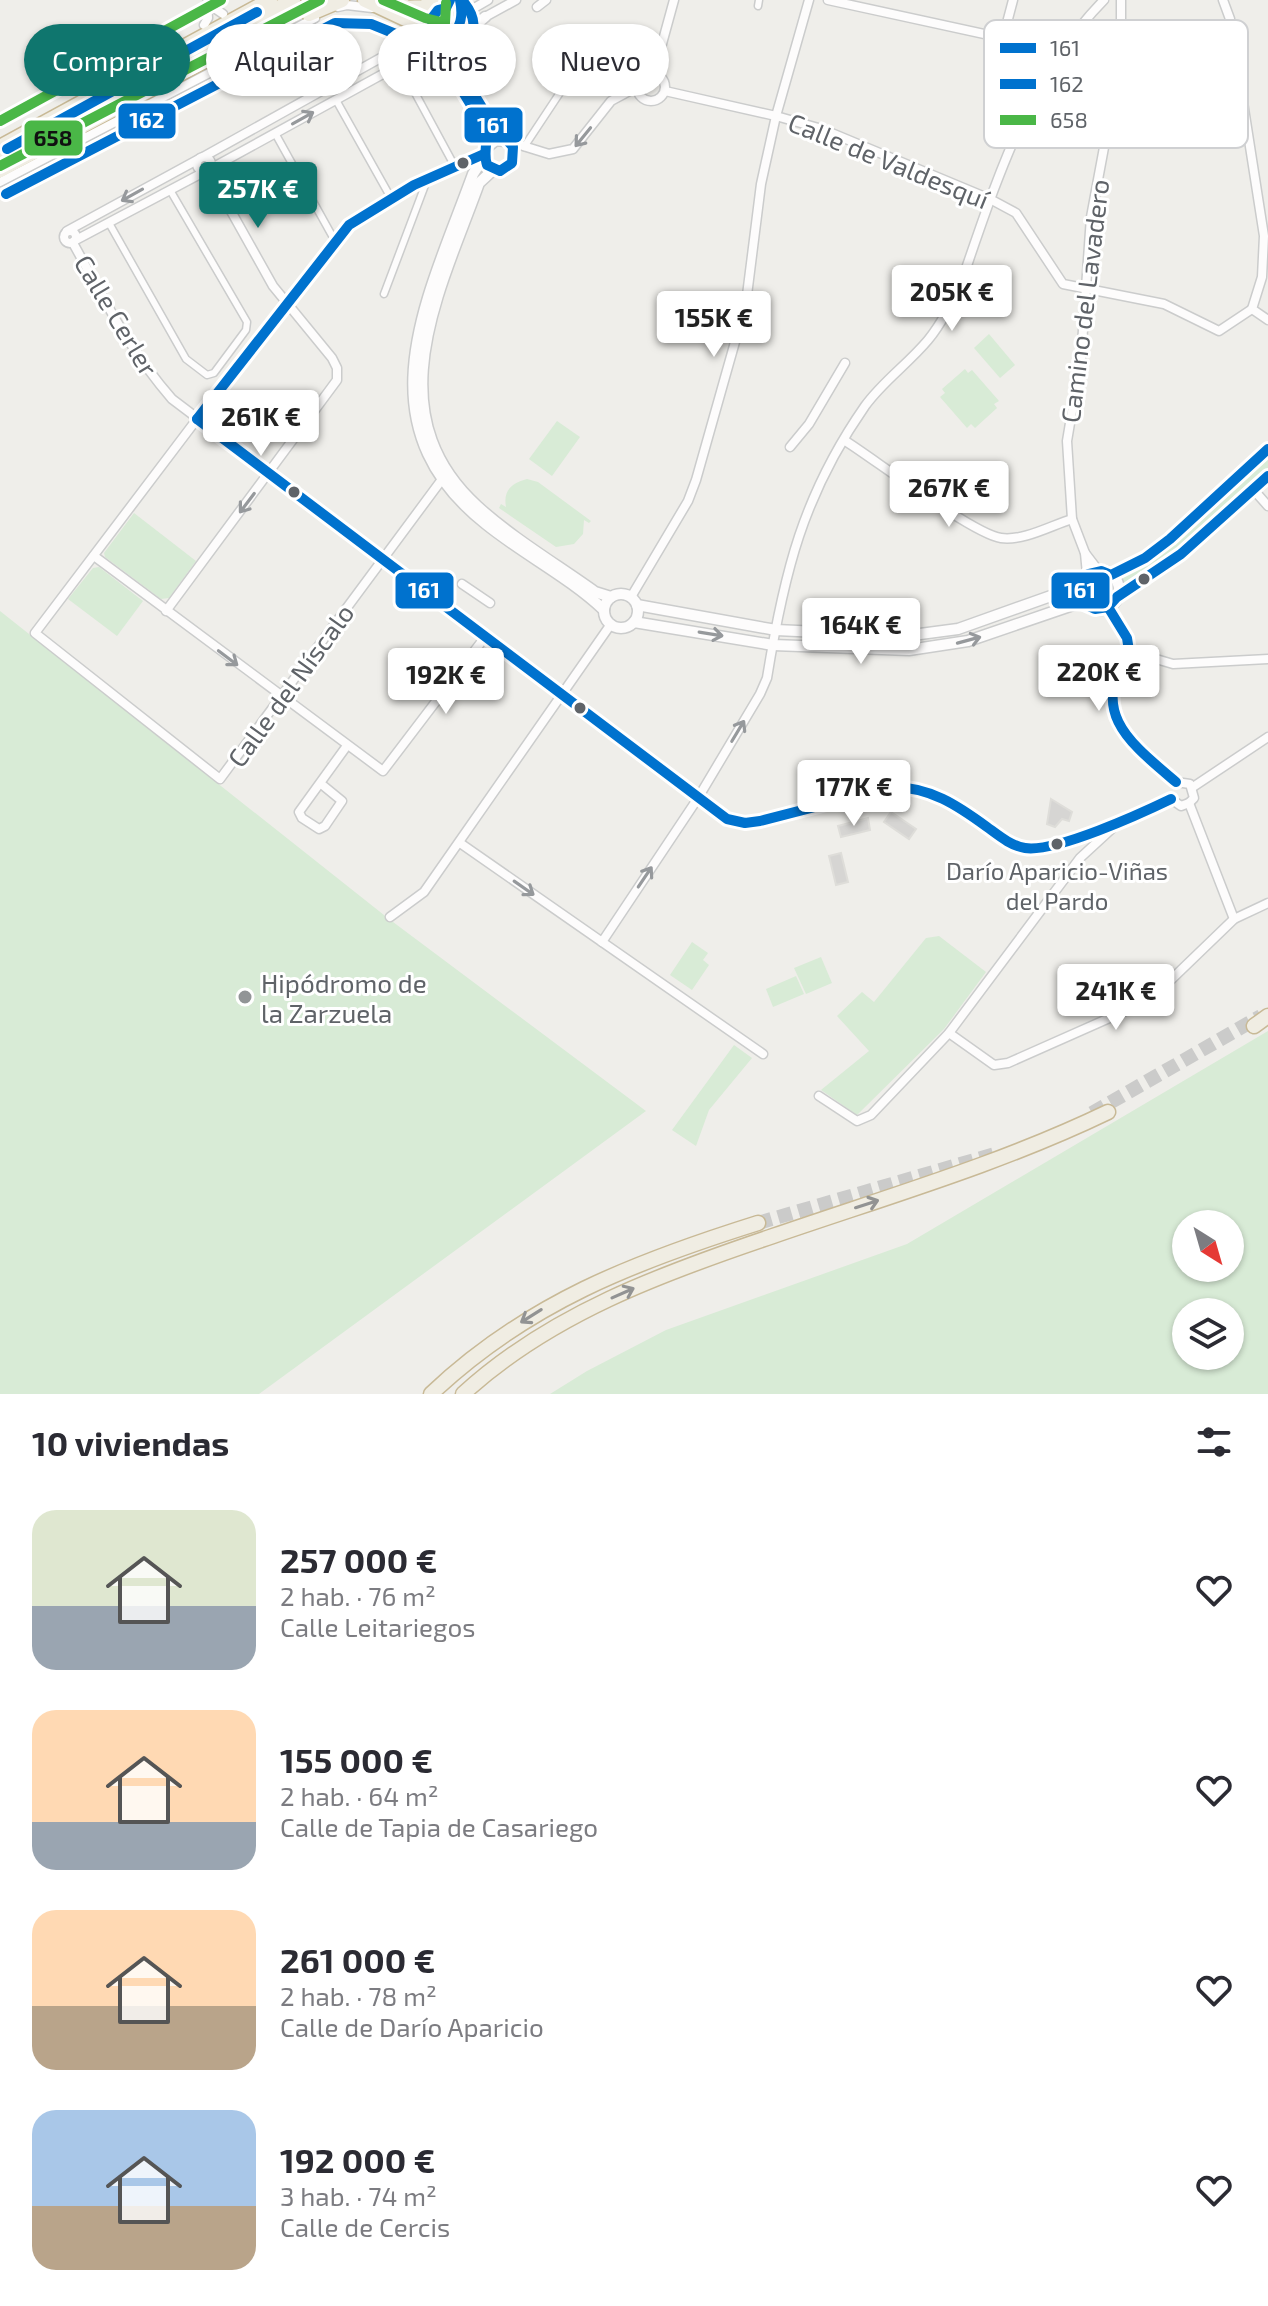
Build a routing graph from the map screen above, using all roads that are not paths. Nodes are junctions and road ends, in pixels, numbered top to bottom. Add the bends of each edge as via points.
1 (250, 0) edge
2 (270, 0) edge
3 (293, 0) edge
4 (318, 0) edge
5 (342, 0) edge
6 (365, 0) edge
7 (488, 0) edge
8 (516, 0) edge
9 (546, 0) edge
10 (674, 0) edge
11 (809, 0) edge
12 (828, 0) edge
13 (1013, 0) edge
14 (1104, 0) edge
15 (1223, 0) edge
16 (206, 1) edge
17 (444, 3) edge
18 (399, 4) edge
19 (537, 7) dead end
20 (465, 9) edge
21 (223, 14) junction
22 (485, 17) joint
23 (1008, 20) edge
24 (1088, 20) edge
25 (1230, 20) edge
26 (415, 24) edge
27 (418, 24) edge
28 (427, 24) edge
29 (436, 24) edge
30 (477, 24) edge
31 (667, 24) edge
32 (204, 25) junction
33 (984, 34) edge
34 (378, 59) edge
35 (190, 69) edge
36 (190, 72) edge
37 (378, 77) edge
38 (669, 92) edge
39 (139, 96) edge
40 (417, 96) edge
41 (468, 96) edge
42 (477, 96) edge
43 (554, 96) edge
44 (620, 96) edge
45 (641, 96) edge
46 (661, 96) edge
47 (336, 100) junction
48 (776, 116) junction
49 (275, 133) junction
50 (1248, 134) edge
51 (0, 137) edge
52 (514, 145) junction
53 (0, 147) edge
54 (1011, 148) edge
55 (1104, 148) edge
56 (485, 152) junction
57 (201, 158) junction
58 (0, 159) edge
59 (454, 165) junction
60 (0, 170) edge
61 (208, 170) junction
62 (493, 170) junction
63 (427, 180) junction
64 (0, 182) edge
65 (170, 190) junction
66 (391, 198) junction
67 (990, 199) junction
68 (109, 223) junction
69 (335, 241) junction
70 (74, 242) junction
71 (1086, 288) junction
72 (384, 294) dead end
73 (286, 304) junction
74 (1252, 309) junction
75 (1268, 320) edge
76 (230, 351) junction
77 (244, 359) junction
78 (845, 363) dead end
79 (197, 419) junction
80 (844, 440) junction
81 (790, 447) dead end
82 (1268, 449) edge
83 (269, 473) junction
84 (1268, 476) edge
85 (443, 478) junction
86 (1253, 489) junction
87 (1268, 506) edge
88 (1072, 519) junction
89 (94, 556) junction
90 (383, 559) junction
91 (1092, 572) junction
92 (1111, 575) junction
93 (462, 584) dead end
94 (1079, 586) junction
95 (611, 597) junction
96 (1117, 597) junction
97 (634, 601) junction
98 (490, 603) dead end
99 (1084, 604) junction
100 (1108, 607) junction
101 (604, 610) junction
102 (166, 611) junction
103 (634, 622) junction
104 (611, 624) junction
105 (776, 630) junction
106 (485, 637) junction
107 (773, 645) junction
108 (1129, 651) junction
109 (1268, 659) edge
110 (562, 695) junction
111 (281, 697) junction
112 (1268, 737) edge
113 (346, 747) junction
114 (1176, 782) junction
115 (320, 783) junction
116 (1193, 787) junction
117 (698, 798) junction
118 (1171, 799) junction
119 (1189, 803) junction
120 (1120, 821) junction
121 (1088, 832) junction
122 (1078, 836) junction
123 (460, 843) junction
124 (1090, 846) junction
125 (1268, 903) edge
126 (390, 917) dead end
127 (1234, 919) junction
128 (602, 942) junction
129 (1268, 1016) edge
130 (1254, 1026) dead end
131 (949, 1033) junction
132 (763, 1054) dead end
133 (819, 1096) dead end
134 (1108, 1112) tunnel mouth
135 (758, 1223) tunnel mouth
136 (594, 1306) junction
137 (431, 1394) edge
138 (463, 1394) edge
139 (476, 1394) edge

1 - 21 highway
2 - 53 highway
3 - 58 highway
4 - 35 highway
5 - 36 highway
6 - 27 highway
7 - 20 street
8 - 22 street
9 - 19 street
10 - 31 street
11 - 48 street
12 - 33 street
13 - 23 street
14 - 24 street
15 - 25 street
16 - 21 street
16 - 32 street
17 - 18 highway
17 - 20 highway via 455,12
17 - 29 highway
18 - 28 highway
21 - 32 highway
22 - 30 street
26 - 64 street via 368,7 331,10
32 - 51 highway
34 - 57 street
37 - 47 street
38 - 48 street, Calle de Valdesquí
39 - 60 highway
40 - 59 street
41 - 56 street via 486,130
42 - 52 street
43 - 52 street
44 -> 52 street via 573,149 549,154
45 - 46 street via 650,102
49 -> 47 street
47 - 66 street
48 - 67 street, Calle de Valdesquí via 822,129
48 - 97 street via 755,219 746,303 696,480
49 - 61 street
49 - 69 street
50 - 74 street via 1264,236 1262,277
52 - 56 street via 496,140
52 - 62 street via 507,169
54 - 67 street
55 - 71 street, Camino del Lavadero via 1091,217
56 - 59 street
56 - 62 street
56 - 85 street via 414,347 418,423
57 - 61 street via 211,160
57 -> 70 street, Calle Cerler via 67,231 64,240
59 - 63 street
61 - 65 street
61 - 73 street
62 - 95 street via 479,183 427,326 420,371 426,420 441,459 476,505 595,592
63 - 66 street
63 - 72 street
65 - 68 street
65 - 76 street via 247,322
66 - 69 street via 363,214
67 - 71 street, Calle de Valdesquí via 1016,213 1063,284
67 - 80 street via 949,308 929,340 880,386
68 - 70 street
68 - 76 street via 186,359 207,375
69 - 73 street
70 - 79 street, Calle Cerler via 142,365
71 - 74 street, Calle de Valdesquí via 1164,304 1219,331
71 - 88 street, Camino del Lavadero via 1067,441
73 - 77 street
73 - 83 street via 332,358 337,380
74 - 75 street
76 - 77 street
77 - 79 street
78 - 81 street
79 - 83 street, Calle Cerler
79 - 89 street
80 - 88 street via 997,537 1020,536
80 - 105 street via 822,475 794,542
82 - 92 street via 1170,539
83 - 90 street, Calle Cerler
83 -> 102 street
84 - 86 street
85 - 90 street, Calle del Níscalo
85 - 101 street via 486,525
86 - 87 street
86 - 96 street via 1181,554
88 - 91 street, Camino del Lavadero
89 - 102 street
89 - 111 street, Calle del Níscalo via 35,633 220,779
90 - 106 street, Calle Cerler
90 - 111 street, Calle del Níscalo
91 - 92 street
91 - 94 street
92 - 96 street
93 - 98 street
94 - 99 street
94 - 105 street via 988,620 929,635
95 - 97 street via 622,594
95 - 101 street
96 - 100 street
97 - 103 street
97 - 105 street
99 - 100 street
107 -> 99 street via 930,649
100 - 108 street
101 - 104 street
102 -> 111 street
103 - 104 street
103 -> 107 street
104 - 110 street
105 - 107 street
106 - 110 street, Calle Cerler
106 - 113 street via 383,771
117 -> 107 street via 760,694
108 - 109 street via 1173,664
108 - 114 street via 1110,681 1114,710 1131,743
110 - 117 street, Calle Cerler
110 - 123 street
111 - 113 street
112 - 116 street
113 - 115 street
114 - 116 street
114 - 118 street
115 - 115 street via 299,812 319,829 342,801
116 - 119 street
117 - 122 street, Calle Cerler via 727,819 745,823 908,786 940,794 1017,847 1046,848
128 -> 117 street
118 - 119 street via 1181,806
118 - 120 street
119 - 127 street
120 - 121 street, Calle Cerler
120 - 124 street
121 - 122 street, Calle Cerler
121 - 124 street
122 - 124 street
123 - 126 street via 424,892
123 -> 128 street
124 - 131 street
125 - 127 street
127 - 131 street via 1150,1000 1008,1063 994,1065
128 - 132 street
129 - 130 highway
131 - 133 street via 863,1120
136 -> 134 highway via 725,1252 1011,1155
135 -> 137 highway via 656,1256 549,1305 500,1336
136 - 138 highway via 512,1354
136 - 139 highway

